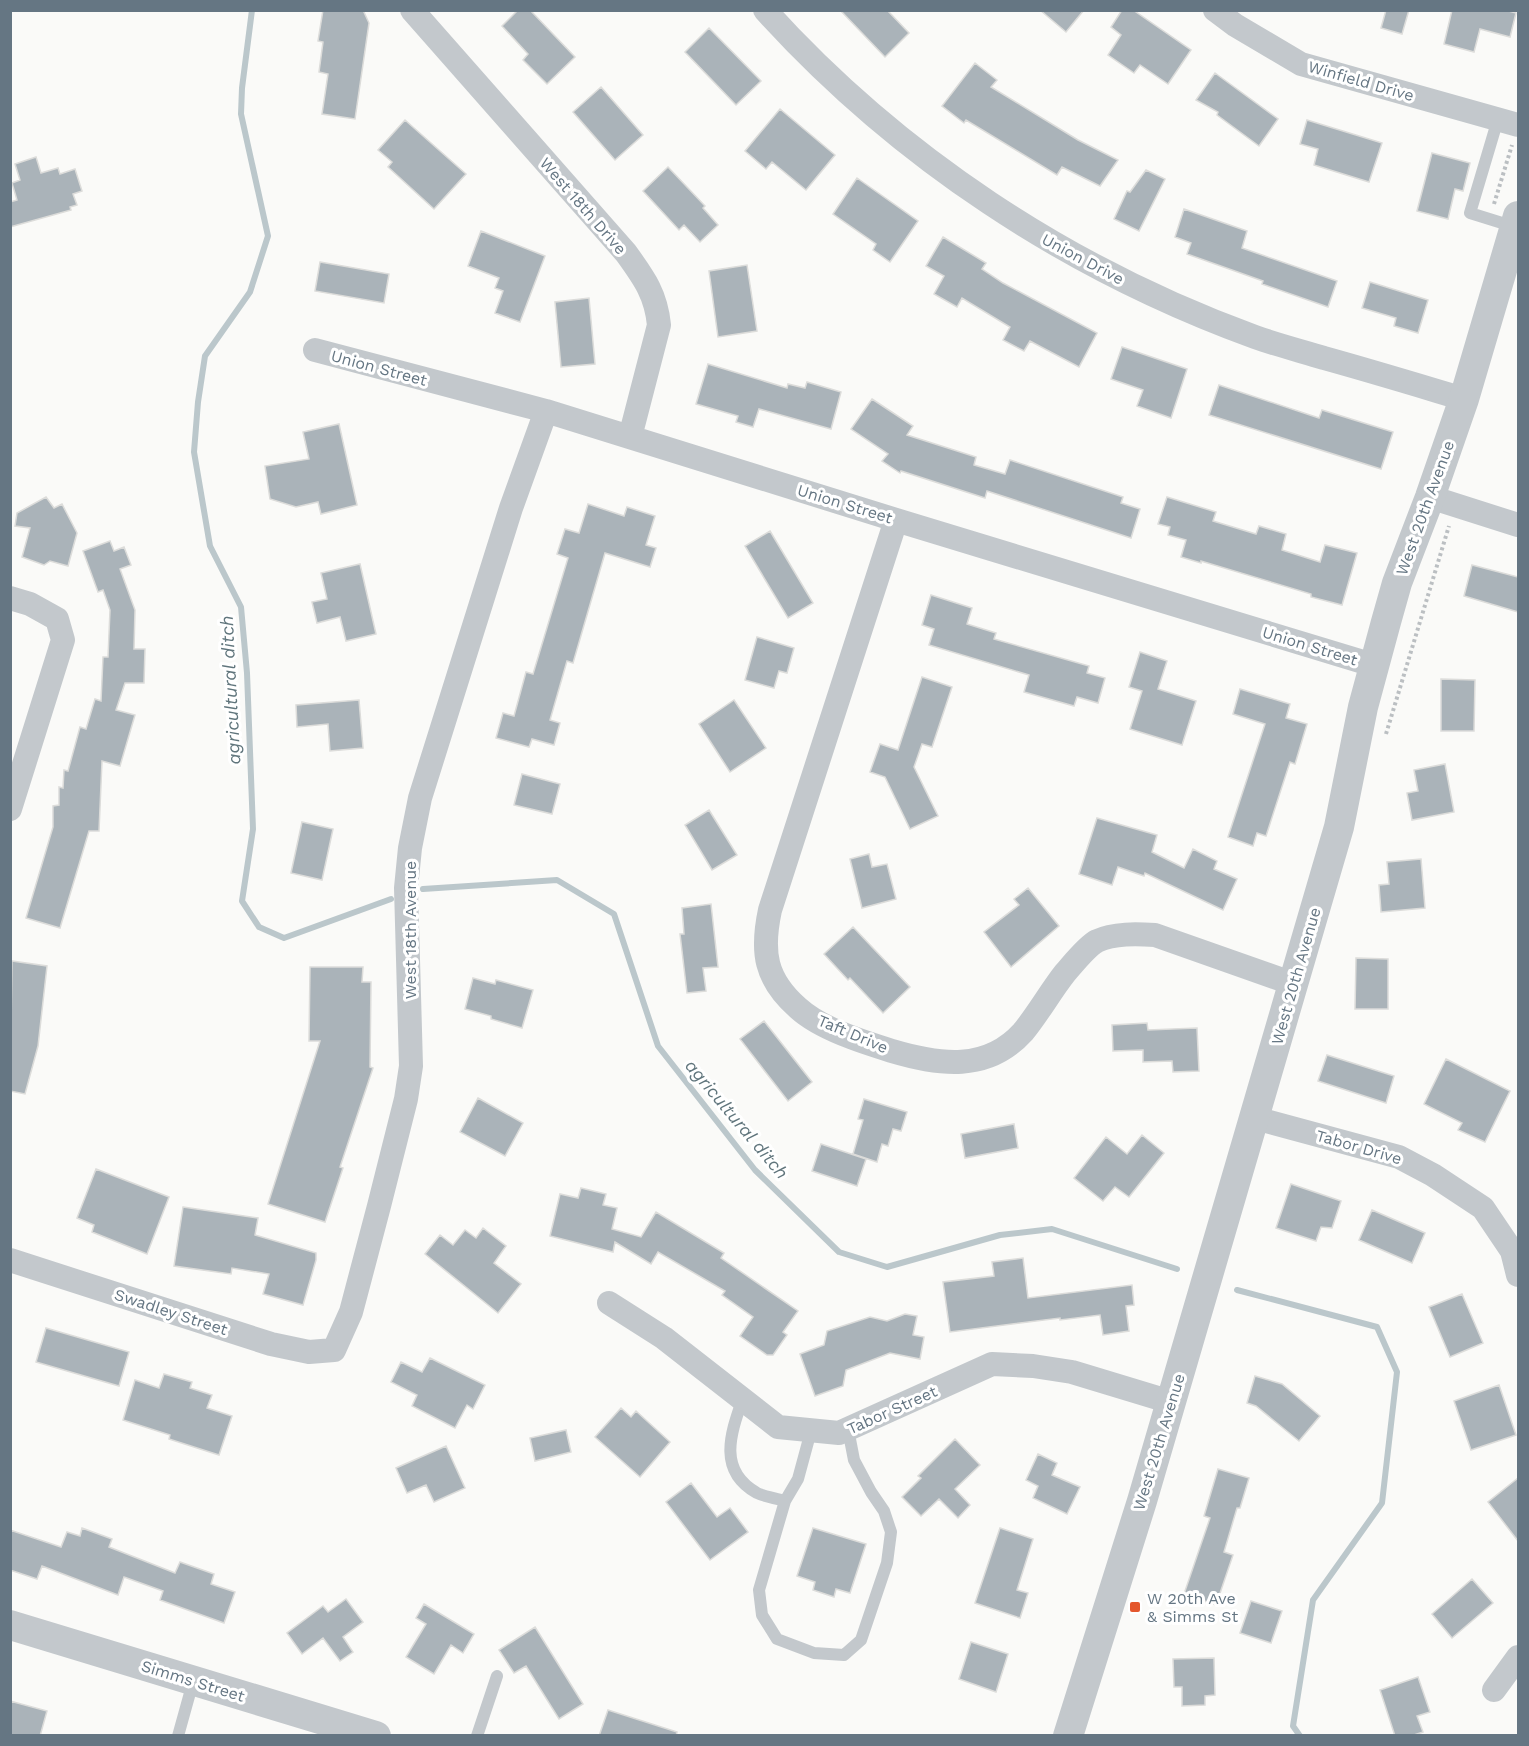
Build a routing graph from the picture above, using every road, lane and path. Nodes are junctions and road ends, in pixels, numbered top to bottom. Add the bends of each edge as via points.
1 (412, 10) edge
2 (765, 10) edge
3 (1215, 10) edge
4 (1508, 122) edge
5 (1517, 221) edge
6 (315, 350) dead end
7 (1464, 399) junction
8 (546, 411) junction
9 (630, 437) junction
10 (1430, 497) junction
11 (896, 520) junction
12 (1518, 525) edge
13 (10, 598) edge
14 (1373, 665) junction
15 (10, 809) edge
16 (1294, 984) junction
17 (1255, 1118) junction
18 (10, 1260) edge
19 (1518, 1275) edge
20 (609, 1303) dead end
21 (334, 1350) joint
22 (742, 1401) junction
23 (1171, 1402) junction
24 (848, 1429) junction
25 (811, 1431) junction
26 (785, 1501) junction
27 (10, 1625) edge
28 (1518, 1657) edge
29 (496, 1676) dead end
30 (194, 1681) junction
31 (1494, 1690) dead end
32 (178, 1736) edge
33 (376, 1736) edge
34 (477, 1736) edge
35 (1068, 1736) edge

1 - 9 street, West 18th Drive via 626,254 651,289 659,325
2 - 7 street, Union Drive via 855,101 937,166 1029,230 1096,268 1256,337
3 - 4 street, Winfield Drive via 1301,64
4 - 5 lane via 1470,213
5 - 7 street, West 20th Avenue
6 - 8 street, Union Street
7 - 10 street, West 20th Avenue
8 - 9 street, Union Street
8 - 21 street, West 18th Avenue via 511,508 420,798 406,888 411,1066 406,1099 351,1312
9 - 11 street, Union Street
10 - 12 street
10 - 14 street, West 20th Avenue via 1397,584
11 - 14 street, Union Street
11 - 16 street, Taft Drive via 770,910 764,936 766,957 783,995 801,1011 860,1041 906,1055 968,1062 989,1058 1005,1049 1096,941 1155,935
13 - 15 street via 30,604 57,620 63,640
14 - 16 street, West 20th Avenue via 1339,827
16 - 17 street, West 20th Avenue
17 - 19 street, Tabor Drive via 1400,1157 1433,1175 1483,1208 1512,1251
17 - 23 street, West 20th Avenue
18 - 21 street, Swadley Street via 271,1344 309,1352
20 - 22 street, Tabor Street via 664,1338
22 - 25 street, Tabor Street via 778,1427
22 - 26 lane via 729,1453 737,1477 758,1494
23 - 24 street, Tabor Street via 1072,1372 992,1364
23 - 35 street, West 20th Avenue
24 - 25 street, Tabor Street via 839,1433
24 - 26 lane via 855,1460 891,1532 887,1563 861,1640 844,1655 814,1653 777,1639 762,1615 759,1590
25 - 26 lane via 798,1479
27 - 30 street, Simms Street
28 - 31 street
29 - 34 lane
30 - 32 lane
30 - 33 street, Simms Street

